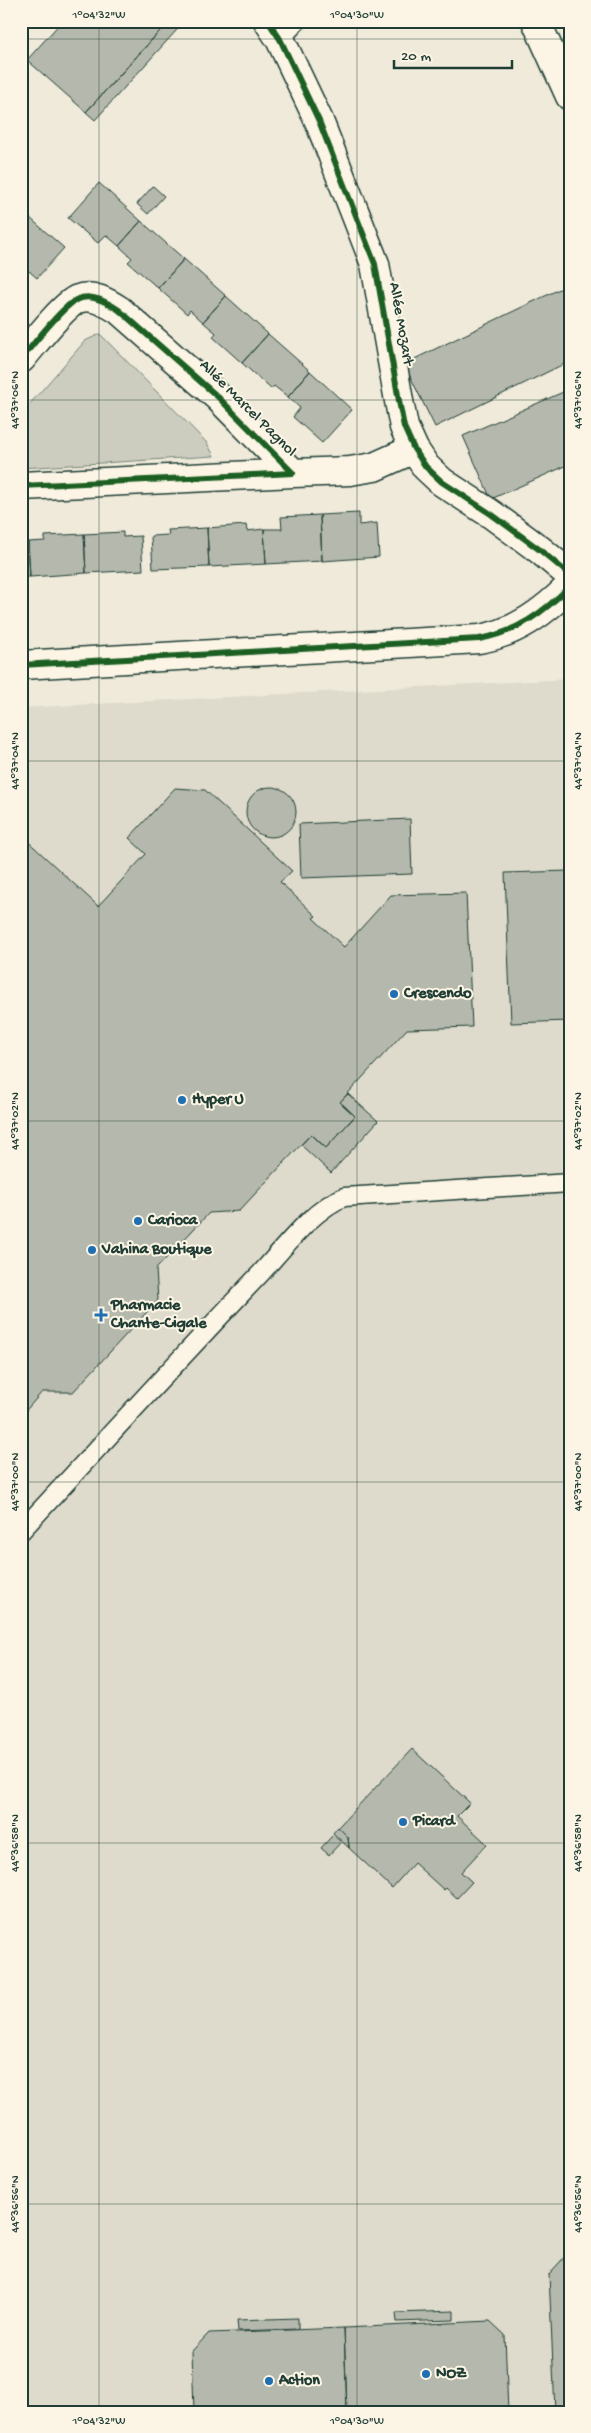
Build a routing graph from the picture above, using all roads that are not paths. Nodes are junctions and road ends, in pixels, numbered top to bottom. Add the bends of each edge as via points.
1 (536, 21) edge
2 (282, 27) edge
3 (570, 96) edge
4 (21, 359) edge
5 (414, 449) junction
6 (292, 473) junction
7 (21, 486) edge
8 (570, 575) edge
9 (570, 586) edge
10 (21, 664) edge
11 (570, 1183) edge
12 (21, 1531) edge

1 - 3 street
2 - 5 street, Allée Mozart via 375,264 404,426
4 - 6 street, Allée Marcel Pagnol via 79,298 105,302 119,310 218,397
5 - 6 street, Allée Marcel Pagnol via 374,467
5 - 8 street, Allée Mozart via 442,482
6 - 7 street, Allée Marcel Pagnol
9 - 10 street via 539,614 518,627 500,636 480,639
11 - 12 lane via 333,1201 233,1302

